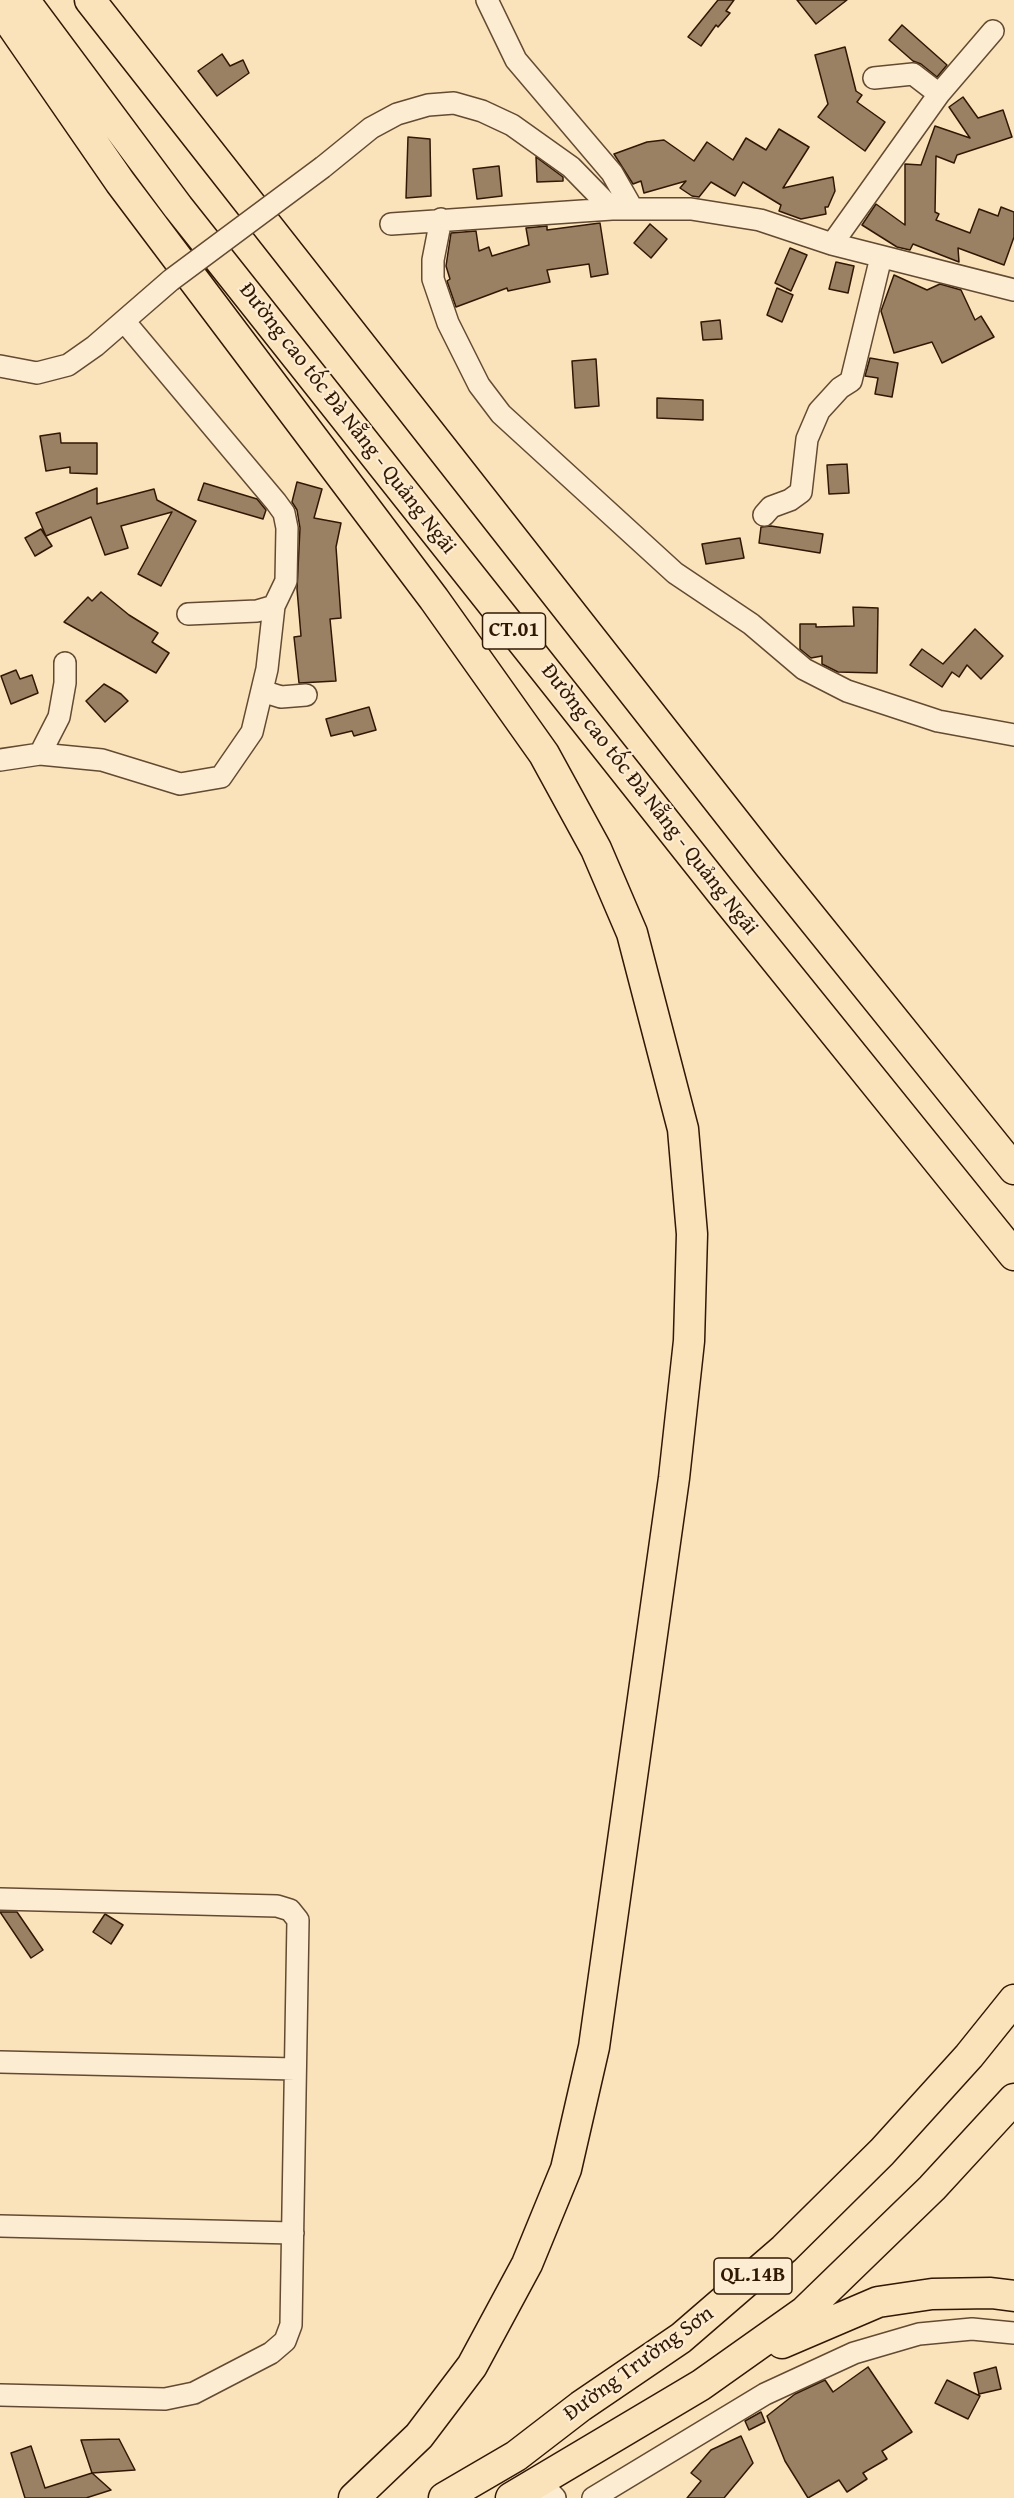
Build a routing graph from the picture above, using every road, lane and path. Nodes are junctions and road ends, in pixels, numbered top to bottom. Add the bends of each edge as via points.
1 (24, 0) edge
2 (90, 0) edge
3 (487, 0) edge
4 (0, 8) edge
5 (993, 31) dead end
6 (874, 78) dead end
7 (939, 94) junction
8 (622, 209) junction
9 (441, 219) junction
10 (391, 224) dead end
11 (832, 244) junction
12 (881, 257) junction
13 (1014, 290) edge
14 (124, 321) junction
15 (0, 366) edge
16 (764, 515) dead end
17 (274, 606) junction
18 (188, 614) dead end
19 (65, 663) dead end
20 (262, 691) junction
21 (306, 695) dead end
22 (1014, 735) edge
23 (40, 754) junction
24 (0, 760) edge
25 (1014, 1169) edge
26 (1014, 1255) edge
27 (0, 1899) edge
28 (1014, 2000) edge
29 (0, 2062) edge
30 (295, 2069) junction
31 (1014, 2099) edge
32 (0, 2226) edge
33 (293, 2233) junction
34 (1014, 2296) edge
35 (1014, 2333) edge
36 (0, 2395) edge
37 (547, 2489) edge
38 (354, 2498) edge
39 (444, 2498) edge
40 (512, 2498) edge
41 (593, 2498) edge

1 - 26 highway, Đường cao tốc Đà Nẵng - Quảng Ngãi / CT.01 via 178,207
2 - 25 highway, CT.01 via 769,865
3 - 8 street via 516,60 612,173
4 - 38 highway via 120,182 434,599 544,754 596,849 632,933 683,1129 692,1270 689,1341 674,1478 594,2047 566,2169 527,2264 472,2366 418,2436
5 - 7 street
6 - 7 street via 913,74
7 - 11 street
8 - 9 street
8 - 11 street via 691,209 760,220
8 - 14 street, bridge via 512,125 454,103 428,105 397,114 370,128 171,280
9 - 10 street
9 - 22 street via 433,261 435,289 479,386 501,414 675,573 751,624 804,669 847,692 938,721
11 - 12 street
12 - 13 street
12 - 16 street via 851,381 819,411 807,439 801,492 771,507
14 - 15 street via 68,365 37,373
14 - 17 street via 284,513 286,581
17 - 18 street via 257,611
17 - 20 street
19 - 23 street via 59,717
20 - 21 street via 281,697
20 - 23 street via 252,732 221,777 180,784 102,760
23 - 24 street
27 - 30 street via 277,1906 290,1910 298,1920
28 - 39 highway, Đường Trường Sơn / QL.14B via 882,2152 784,2249 681,2338 516,2456
29 - 30 street
30 - 33 street
31 - 37 highway, Đường Trường Sơn / QL.14B via 932,2188 804,2312
32 - 33 street
33 - 36 street via 291,2325 285,2341 271,2353 194,2393 165,2399
34 - 37 highway via 932,2294 878,2302 791,2338
35 - 41 street via 972,2329 919,2334 854,2353 765,2394
37 - 40 highway, Đường Trường Sơn / QL.14B

